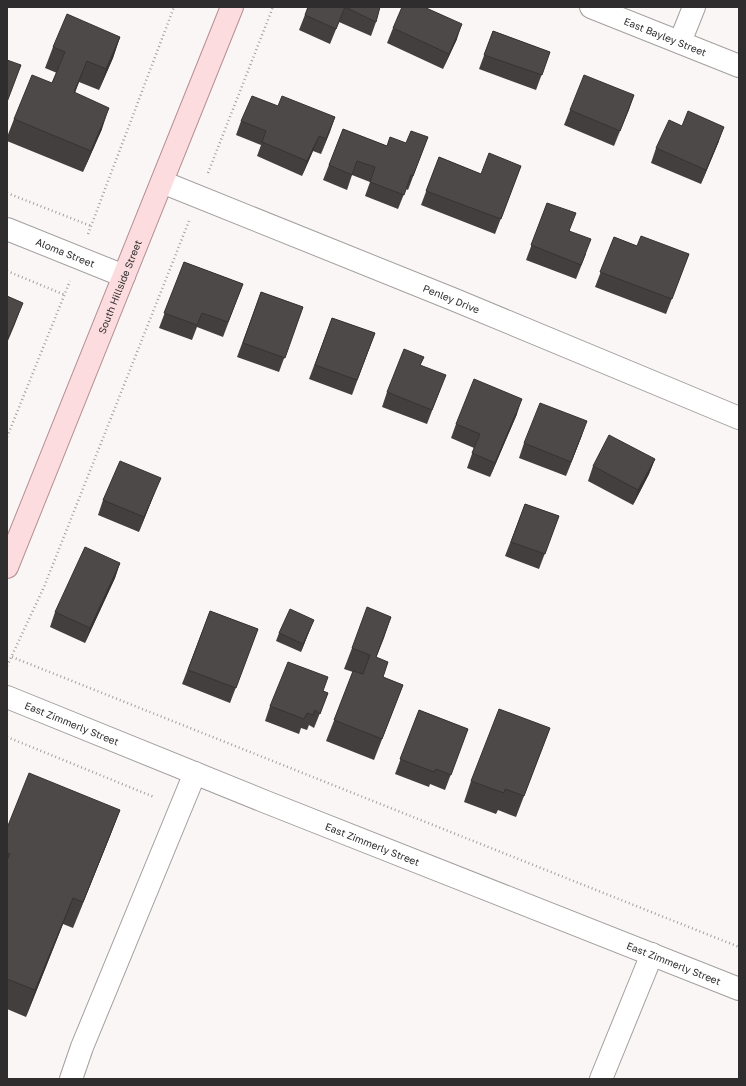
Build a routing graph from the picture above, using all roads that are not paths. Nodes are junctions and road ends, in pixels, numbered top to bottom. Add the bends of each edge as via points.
1 (232, 7) edge
2 (591, 7) edge
3 (694, 7) edge
4 (680, 42) junction
5 (739, 66) edge
6 (162, 182) junction
7 (7, 229) edge
8 (124, 276) junction
9 (739, 418) edge
10 (7, 567) edge
11 (7, 697) edge
12 (195, 773) junction
13 (652, 954) junction
14 (739, 989) edge
15 (71, 1079) edge
16 (601, 1079) edge

1 - 6 main road, South Hillside Street
2 - 4 street, East Bayley Street
3 - 4 street
4 - 5 street, East Bayley Street
6 - 8 main road, South Hillside Street
6 - 9 street, Penley Drive
7 - 8 street, Aloma Street
8 - 10 main road, South Hillside Street
11 - 12 street, East Zimmerly Street
12 - 13 street, East Zimmerly Street
12 - 15 street
13 - 14 street, East Zimmerly Street
13 - 16 street

